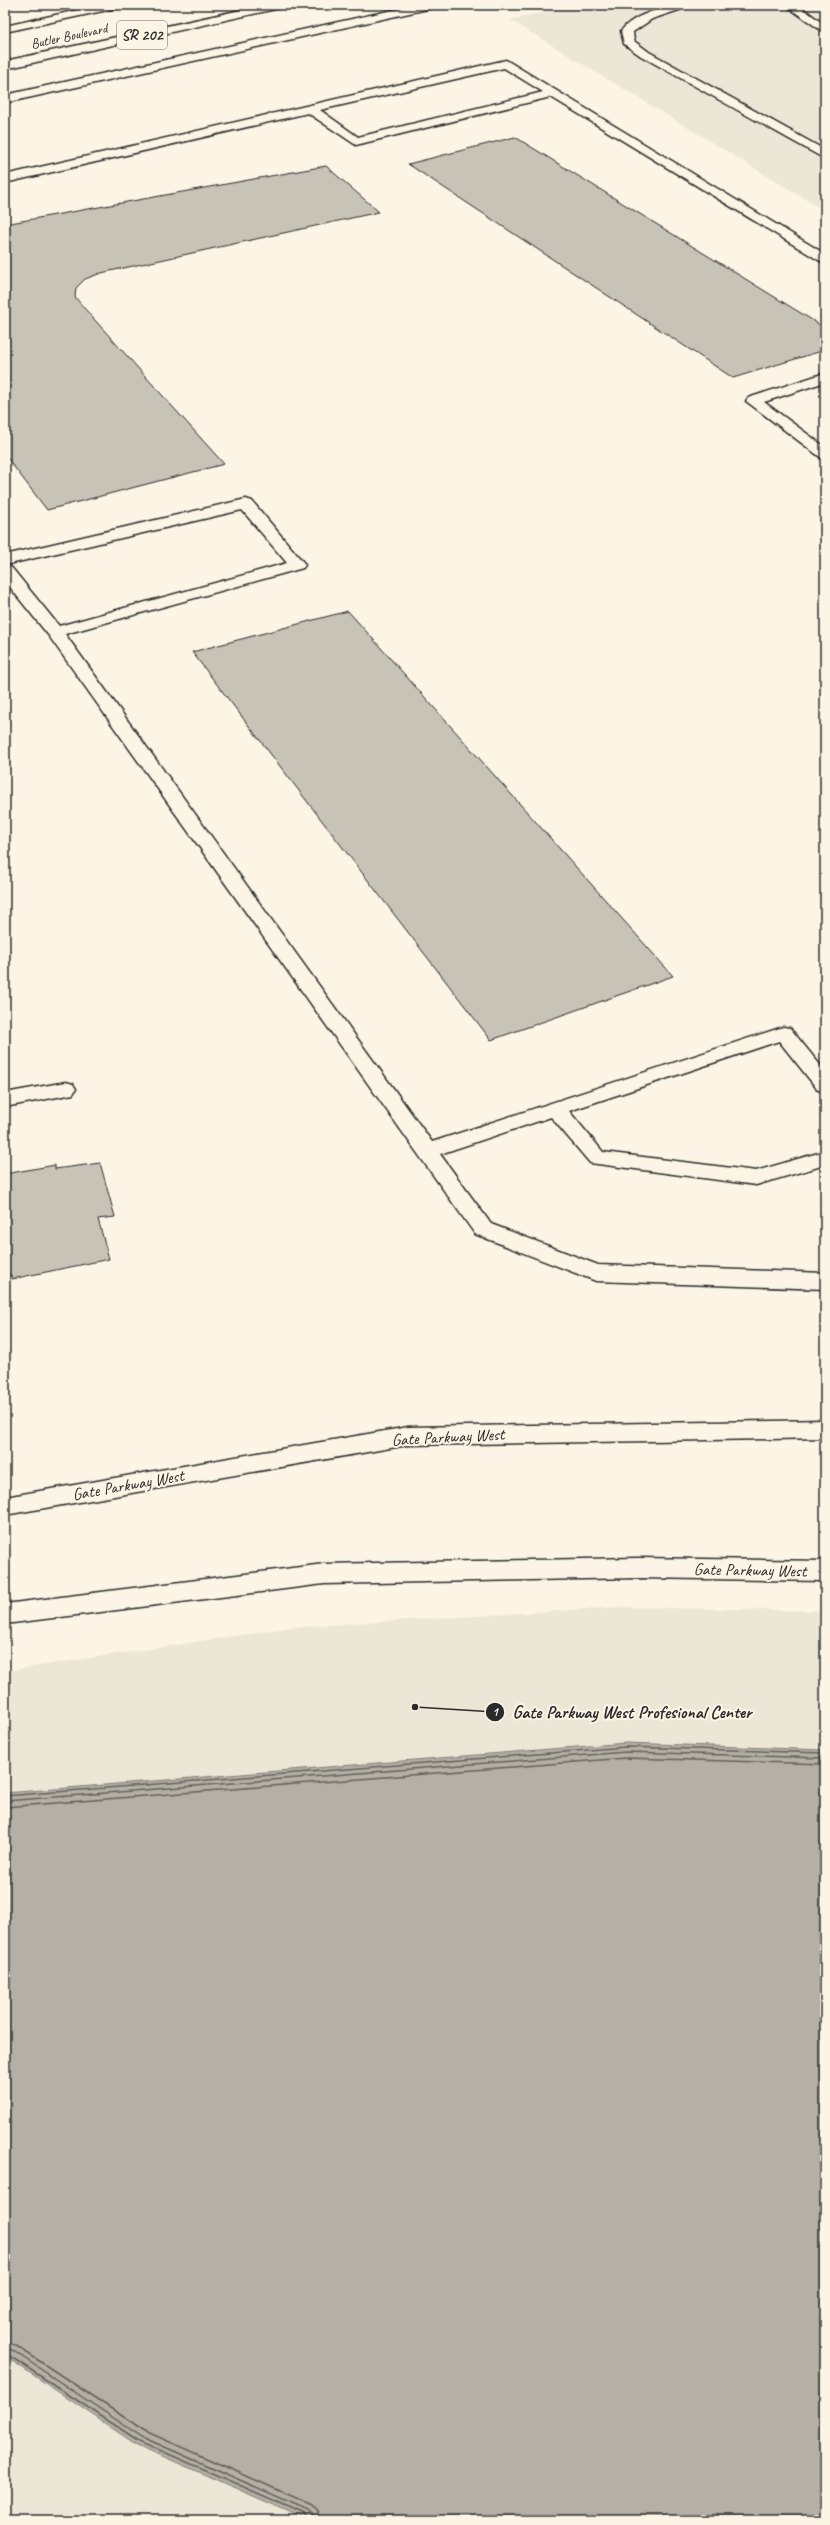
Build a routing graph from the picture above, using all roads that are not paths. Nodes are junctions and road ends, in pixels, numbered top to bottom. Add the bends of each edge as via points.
1 (117, 5) edge
2 (280, 5) edge
3 (432, 5) edge
4 (688, 5) edge
5 (791, 5) edge
6 (5, 29) edge
7 (825, 30) edge
8 (5, 65) edge
9 (552, 93) junction
10 (5, 99) edge
11 (310, 109) junction
12 (825, 155) edge
13 (5, 179) edge
14 (825, 260) edge
15 (825, 377) edge
16 (825, 454) edge
17 (5, 560) edge
18 (5, 570) edge
19 (55, 632) junction
20 (825, 1085) edge
21 (66, 1089) dead end
22 (5, 1100) edge
23 (555, 1109) junction
24 (426, 1151) junction
25 (825, 1158) edge
26 (825, 1281) edge
27 (825, 1429) edge
28 (5, 1506) edge
29 (825, 1571) edge
30 (5, 1614) edge

1 - 6 main road, Butler Boulevard / SR 202
2 - 8 main road, Butler Boulevard / SR 202
3 - 10 main road
4 - 12 main road via 654,13 638,21 627,31 628,42
5 - 7 main road
9 - 11 main road via 506,64
9 - 11 main road via 356,141
9 - 14 main road
11 - 13 main road
15 - 16 main road via 753,401
17 - 19 main road via 246,504 297,565
18 - 19 main road
19 - 24 main road
20 - 23 main road via 783,1033
21 - 22 main road
23 - 24 main road
23 - 25 main road via 597,1158 756,1178
24 - 26 main road via 482,1229 596,1273
27 - 28 main road, Gate Parkway West via 408,1436
29 - 30 main road, Gate Parkway West via 638,1568 324,1574

